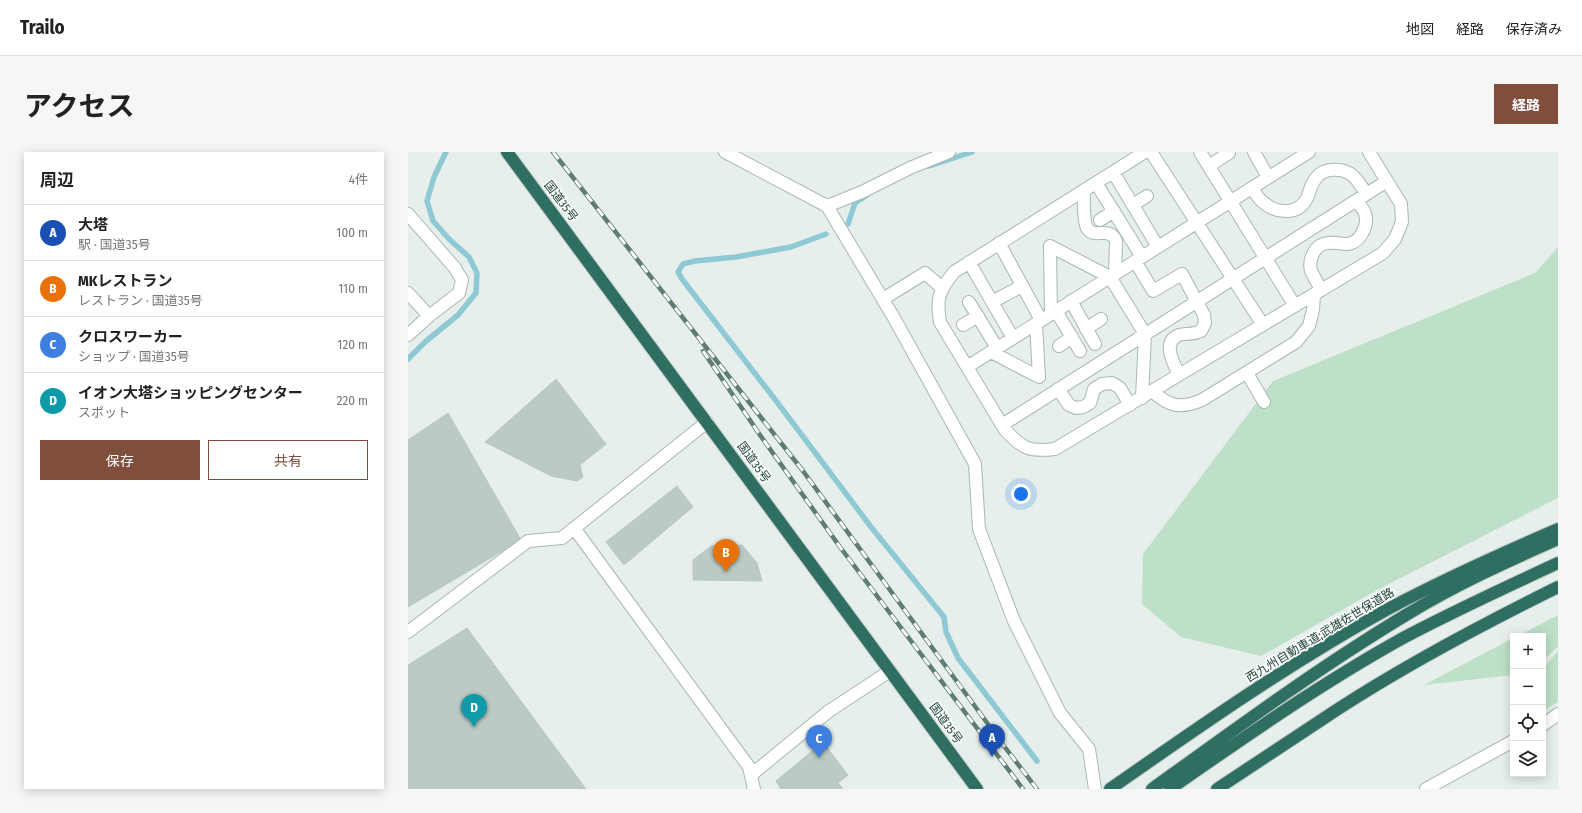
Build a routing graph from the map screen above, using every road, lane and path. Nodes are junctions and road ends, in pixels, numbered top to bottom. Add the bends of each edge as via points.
1 (507, 152) edge
2 (725, 152) edge
3 (949, 152) edge
4 (1145, 152) edge
5 (1151, 152) edge
6 (1200, 152) edge
7 (1254, 152) edge
8 (1309, 152) edge
9 (1369, 152) edge
10 (1229, 153) dead end
11 (1209, 166) junction
12 (1113, 172) junction
13 (1268, 177) junction
14 (1387, 181) junction
15 (1096, 183) junction
16 (1252, 188) junction
17 (1084, 190) junction
18 (1367, 194) junction
19 (1147, 196) dead end
20 (1231, 201) junction
21 (1356, 201) junction
22 (1133, 205) junction
23 (827, 206) junction
24 (1114, 211) junction
25 (408, 214) edge
26 (1100, 220) dead end
27 (1196, 223) junction
28 (999, 244) junction
29 (1158, 247) junction
30 (1266, 258) junction
31 (1139, 259) junction
32 (969, 262) junction
33 (1112, 276) junction
34 (1233, 279) junction
35 (1022, 286) junction
36 (942, 288) junction
37 (1318, 292) junction
38 (408, 293) edge
39 (883, 299) junction
40 (1071, 301) junction
41 (1197, 301) junction
42 (970, 302) dead end
43 (992, 302) junction
44 (1295, 306) junction
45 (429, 316) junction
46 (978, 316) junction
47 (1046, 317) junction
48 (1101, 319) dead end
49 (963, 325) dead end
50 (1262, 325) junction
51 (1086, 329) junction
52 (1145, 334) junction
53 (408, 335) edge
54 (1072, 337) junction
55 (1013, 338) junction
56 (1095, 344) dead end
57 (1059, 346) dead end
58 (994, 350) junction
59 (1080, 351) dead end
60 (967, 367) junction
61 (1247, 372) junction
62 (1179, 375) junction
63 (1058, 389) junction
64 (1147, 394) junction
65 (1264, 402) dead end
66 (1130, 405) junction
67 (707, 422) junction
68 (1002, 425) junction
69 (574, 528) junction
70 (1558, 528) edge
71 (1558, 539) edge
72 (1558, 563) edge
73 (1558, 587) edge
74 (408, 632) edge
75 (890, 671) junction
76 (1558, 714) edge
77 (1546, 723) edge
78 (1510, 744) edge
79 (751, 775) junction
80 (970, 783) edge
81 (754, 789) edge
82 (977, 789) edge
83 (1095, 789) edge
84 (1110, 789) edge
85 (1152, 789) edge
86 (1170, 789) edge
87 (1217, 789) edge
88 (1426, 789) edge

1 - 67 highway, 国道35号
2 - 23 street
3 - 23 street
4 - 12 street
5 - 27 street
6 - 11 street
7 - 13 street
8 - 13 street
9 - 14 street
10 - 11 street
11 - 20 street
12 - 15 street
12 - 22 street
13 - 16 street
14 - 18 street
14 - 37 street via 1401,204 1402,222 1396,239 1383,253
15 - 17 street
15 - 24 street
16 - 18 street via 1261,201 1270,208 1291,210 1300,207 1306,200 1317,176 1334,169 1351,174
16 - 20 street
17 - 28 street
17 - 33 street via 1085,223 1088,229 1093,233 1110,233 1116,241
18 - 21 street
19 - 22 street
20 - 27 street
20 - 30 street
21 - 30 street
21 - 37 street via 1364,211 1366,222 1360,237 1348,244 1328,243 1318,246 1314,252 1311,270
22 - 29 street
23 - 39 street
24 - 26 street
24 - 31 street
25 - 45 street via 455,268 462,280 459,293
27 - 29 street
27 - 34 street
28 - 32 street
28 - 35 street
29 - 31 street
30 - 34 street
30 - 44 street
31 - 33 street
31 - 41 street via 1153,291 1182,274
32 - 36 street via 954,272
32 - 43 street
33 - 40 street
33 - 47 street via 1050,246
33 - 52 street
34 - 41 street
34 - 50 street
35 - 43 street
35 - 47 street
36 - 39 street via 925,273
36 - 60 street via 937,306 940,322
37 - 44 street
37 - 61 street via 1309,326 1296,342
38 - 45 street
39 - 83 street via 975,464 979,529 1014,621 1056,706 1088,749
40 - 47 street
40 - 51 street
41 - 52 street
41 - 62 street via 1204,315 1201,331 1179,335 1169,346
42 - 46 street
43 - 55 street
44 - 50 street
45 - 53 street
46 - 49 street
46 - 58 street
47 - 54 street
47 - 55 street
47 - 58 street via 1039,377
48 - 51 street
50 - 62 street
51 - 56 street
52 - 63 street
52 - 64 street
54 - 57 street
54 - 59 street
55 - 58 street
58 - 60 street
60 - 68 street
61 - 64 street via 1188,406 1175,406
61 - 65 street
62 - 64 street
63 - 66 street via 1069,406 1076,408 1090,403 1094,389 1102,384 1112,383 1120,388
63 - 68 street
64 - 66 street
66 - 68 street via 1055,449 1037,451 1019,444
67 - 69 street
67 - 75 highway, 国道35号
69 - 74 street via 562,538 528,541
69 - 79 street via 749,767
70 - 84 highway, 西九州自動車道;武雄佐世保道路 via 1474,566 1386,611 1221,711
71 - 85 highway via 1479,574 1407,614 1286,693
72 - 86 highway via 1487,595 1403,639 1310,694
73 - 87 highway via 1426,656 1339,708
75 - 79 street via 829,711
75 - 80 highway, 国道35号
76 - 77 street
78 - 88 street
79 - 81 street
80 - 82 highway, 国道35号

